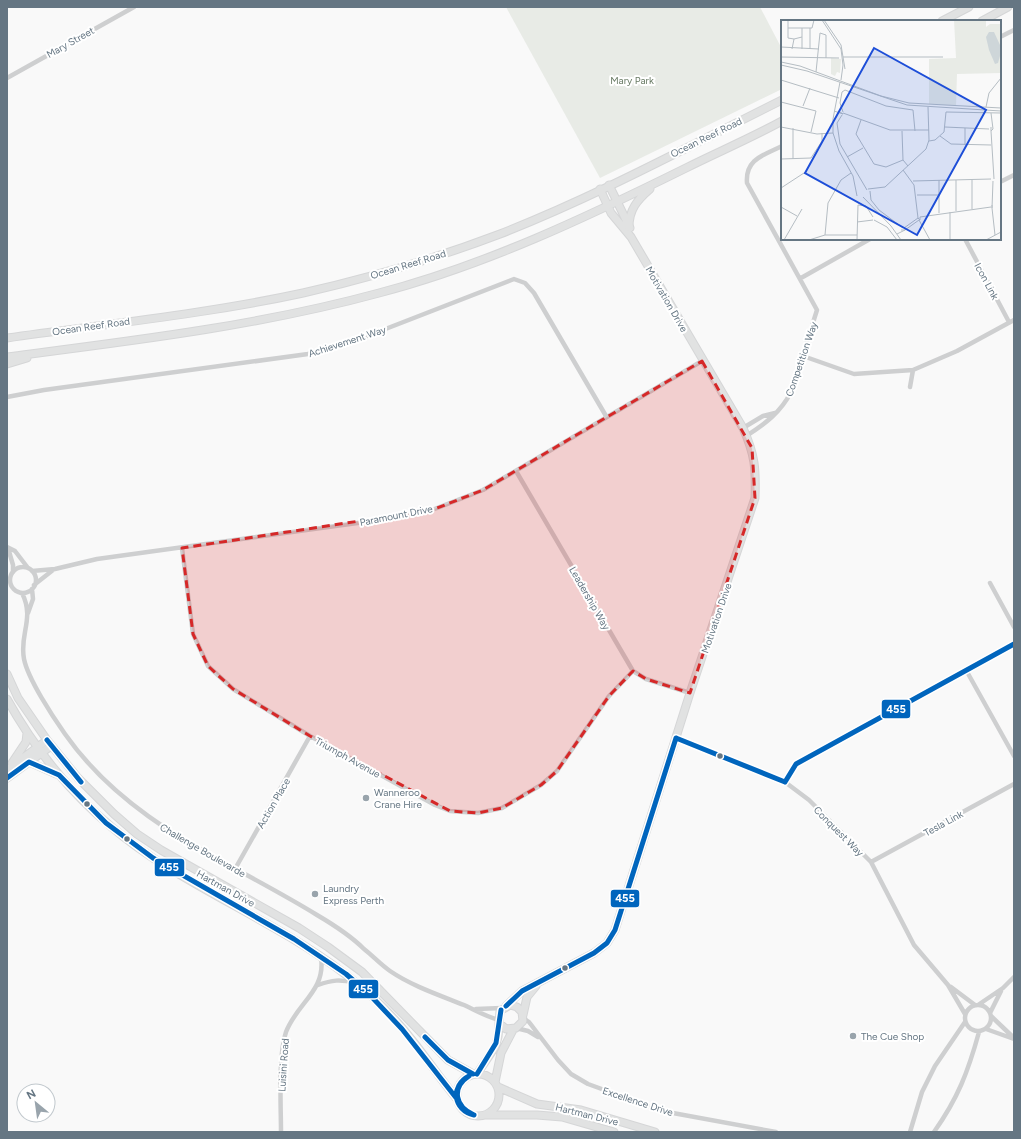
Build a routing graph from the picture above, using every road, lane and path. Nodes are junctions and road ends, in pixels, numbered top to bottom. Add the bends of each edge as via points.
1 (134, 7) edge
2 (970, 7) edge
3 (1008, 7) edge
4 (944, 20) edge
5 (984, 20) edge
6 (1014, 30) edge
7 (1001, 36) edge
8 (7, 78) edge
9 (781, 100) edge
10 (781, 121) edge
11 (781, 146) edge
12 (1014, 175) edge
13 (663, 180) junction
14 (1001, 182) edge
15 (609, 185) junction
16 (600, 189) junction
17 (616, 202) junction
18 (607, 206) junction
19 (629, 227) junction
20 (631, 237) junction
21 (868, 240) edge
22 (965, 240) edge
23 (801, 278) junction
24 (1012, 321) edge
25 (7, 338) edge
26 (48, 352) junction
27 (803, 356) junction
28 (7, 357) edge
29 (702, 361) junction
30 (7, 364) edge
31 (913, 370) junction
32 (910, 387) dead end
33 (7, 397) edge
34 (776, 413) junction
35 (606, 416) junction
36 (743, 428) junction
37 (746, 436) junction
38 (516, 471) junction
39 (7, 548) edge
40 (182, 548) junction
41 (55, 569) junction
42 (30, 570) junction
43 (13, 572) junction
44 (8, 579) edge
45 (990, 583) dead end
46 (33, 587) junction
47 (9, 588) edge
48 (22, 593) junction
49 (28, 613) junction
50 (1014, 627) edge
51 (1014, 644) edge
52 (966, 670) junction
53 (633, 671) junction
54 (7, 674) edge
55 (690, 693) junction
56 (7, 699) edge
57 (27, 733) junction
58 (310, 736) junction
59 (676, 738) junction
60 (49, 743) junction
61 (38, 751) junction
62 (1014, 756) edge
63 (29, 762) junction
64 (7, 770) edge
65 (59, 775) junction
66 (7, 778) edge
67 (785, 782) junction
68 (1014, 784) edge
69 (871, 862) junction
70 (235, 869) junction
71 (321, 957) junction
72 (1014, 978) edge
73 (541, 982) junction
74 (356, 984) junction
75 (318, 985) junction
76 (948, 985) junction
77 (1003, 988) junction
78 (976, 1005) junction
79 (504, 1007) junction
80 (472, 1008) junction
81 (965, 1014) junction
82 (991, 1015) junction
83 (523, 1017) junction
84 (499, 1022) junction
85 (965, 1022) junction
86 (515, 1029) junction
87 (986, 1029) junction
88 (979, 1032) junction
89 (541, 1039) junction
90 (1014, 1039) edge
91 (475, 1074) junction
92 (496, 1085) junction
93 (457, 1099) junction
94 (484, 1115) junction
95 (281, 1132) edge
96 (614, 1132) edge
97 (655, 1132) edge
98 (776, 1132) edge
99 (910, 1132) edge
100 (934, 1132) edge

1 - 8 street, Mary Street
2 - 4 main road
3 - 5 main road
6 - 7 street
9 - 15 main road, Ocean Reef Road
10 - 13 main road, Ocean Reef Road
11 - 23 street, Competition Way via 749,165 747,183
12 - 14 street
13 - 17 main road, Ocean Reef Road
13 - 19 main road via 634,204 629,217
15 - 16 main road, Ocean Reef Road
15 - 17 main road, Motivation Drive
16 - 18 main road, Motivation Drive
16 - 25 main road, Ocean Reef Road via 472,244 311,291 230,306
17 - 18 main road, Ocean Reef Road
17 - 19 main road, Motivation Drive
18 - 20 main road, Motivation Drive
18 - 26 main road, Ocean Reef Road via 517,247 450,272 380,293 308,311
19 - 20 main road, Motivation Drive
20 - 29 main road, Motivation Drive
21 - 23 street
22 - 24 street, Icon Link
23 - 27 street, Competition Way via 817,310
24 - 31 street via 956,351
26 - 28 main road, Ocean Reef Road
26 - 30 main road
27 - 31 street via 854,374
27 - 34 street, Competition Way via 791,392 785,404
29 - 35 street, Paramount Drive
29 - 36 main road, Motivation Drive
31 - 32 street
33 - 35 street, Achievement Way via 308,354 370,335 514,279 525,284 534,293
34 - 36 street via 763,416
34 - 37 street, Competition Way via 767,423
35 - 38 street, Paramount Drive
36 - 37 main road, Motivation Drive
37 - 55 main road, Motivation Drive via 756,465 755,498
38 - 40 street, Paramount Drive via 482,490 432,510
38 - 53 street, Leadership Way
39 - 42 street via 15,551
39 - 43 street
40 - 41 street, Paramount Drive via 97,559
40 - 58 street, Triumph Avenue via 193,634 208,666 233,689
41 - 42 street, Paramount Drive
41 - 46 street, Paramount Drive
42 - 43 street via 18,568
42 - 46 street via 35,576
43 - 44 street
44 - 47 street
45 - 50 street
46 - 48 street
46 - 49 street, Challenge Boulevarde via 33,599
47 - 48 street
48 - 49 street, Challenge Boulevarde
49 - 70 street, Challenge Boulevarde via 23,639 24,659 38,690 76,748 130,804 160,825
51 - 52 street
52 - 62 street
52 - 67 street via 796,764
53 - 55 street via 646,679
53 - 58 street, Triumph Avenue via 609,696 557,770 541,785 502,808 490,811 450,811 435,805
54 - 60 main road, Hartman Drive via 18,698
55 - 59 main road, Motivation Drive
56 - 57 main road, Hartman Drive
57 - 61 main road, Hartman Drive
57 - 64 main road via 23,749
58 - 70 street, Action Place
59 - 67 street, Conquest Way
59 - 73 main road, Motivation Drive via 615,930 607,943 594,953
60 - 61 main road
60 - 91 main road, Hartman Drive via 78,778 137,834 328,947 362,972 448,1060
61 - 63 main road
61 - 64 main road
61 - 65 main road, Hartman Drive
63 - 65 main road
63 - 66 main road
65 - 71 main road, Hartman Drive via 106,824 152,858
67 - 69 street, Conquest Way via 809,800
68 - 69 street, Tesla Link
69 - 76 street, Conquest Way via 914,945
70 - 80 street, Challenge Boulevarde via 340,929 396,975
71 - 74 main road, Hartman Drive
71 - 75 street, Luisini Road via 323,968
72 - 77 street
73 - 79 main road, Motivation Drive via 519,994
73 - 83 main road, Motivation Drive via 527,997
74 - 75 street via 340,979
74 - 93 main road, Hartman Drive via 402,1029
75 - 95 street, Luisini Road via 297,1012 286,1032 282,1051
76 - 78 street, Conquest Way
76 - 81 street, Conquest Way
77 - 78 street
77 - 82 street
78 - 81 street
78 - 82 street via 985,1007
79 - 80 street, Challenge Boulevarde via 486,1010
79 - 83 main road via 517,1007
79 - 84 main road via 500,1011
80 - 84 street, Challenge Boulevarde
81 - 85 street
82 - 87 street via 990,1024
82 - 90 street
83 - 86 main road via 521,1024
83 - 89 street, Excellence Drive
84 - 86 main road via 506,1029
84 - 91 main road via 495,1047
85 - 88 street via 972,1030
85 - 99 street via 922,1092
86 - 89 street, Excellence Drive via 533,1033
86 - 92 main road via 501,1053
87 - 88 street
87 - 90 street
88 - 100 street via 965,1078 953,1103
89 - 98 street, Excellence Drive via 571,1074 588,1084 662,1111
91 - 92 main road via 490,1077
91 - 93 main road via 460,1083
92 - 94 main road via 499,1094 495,1107
92 - 97 main road, Hartman Drive via 529,1102 581,1110
93 - 94 main road via 462,1108 470,1114
94 - 96 main road, Hartman Drive via 537,1115 562,1118

